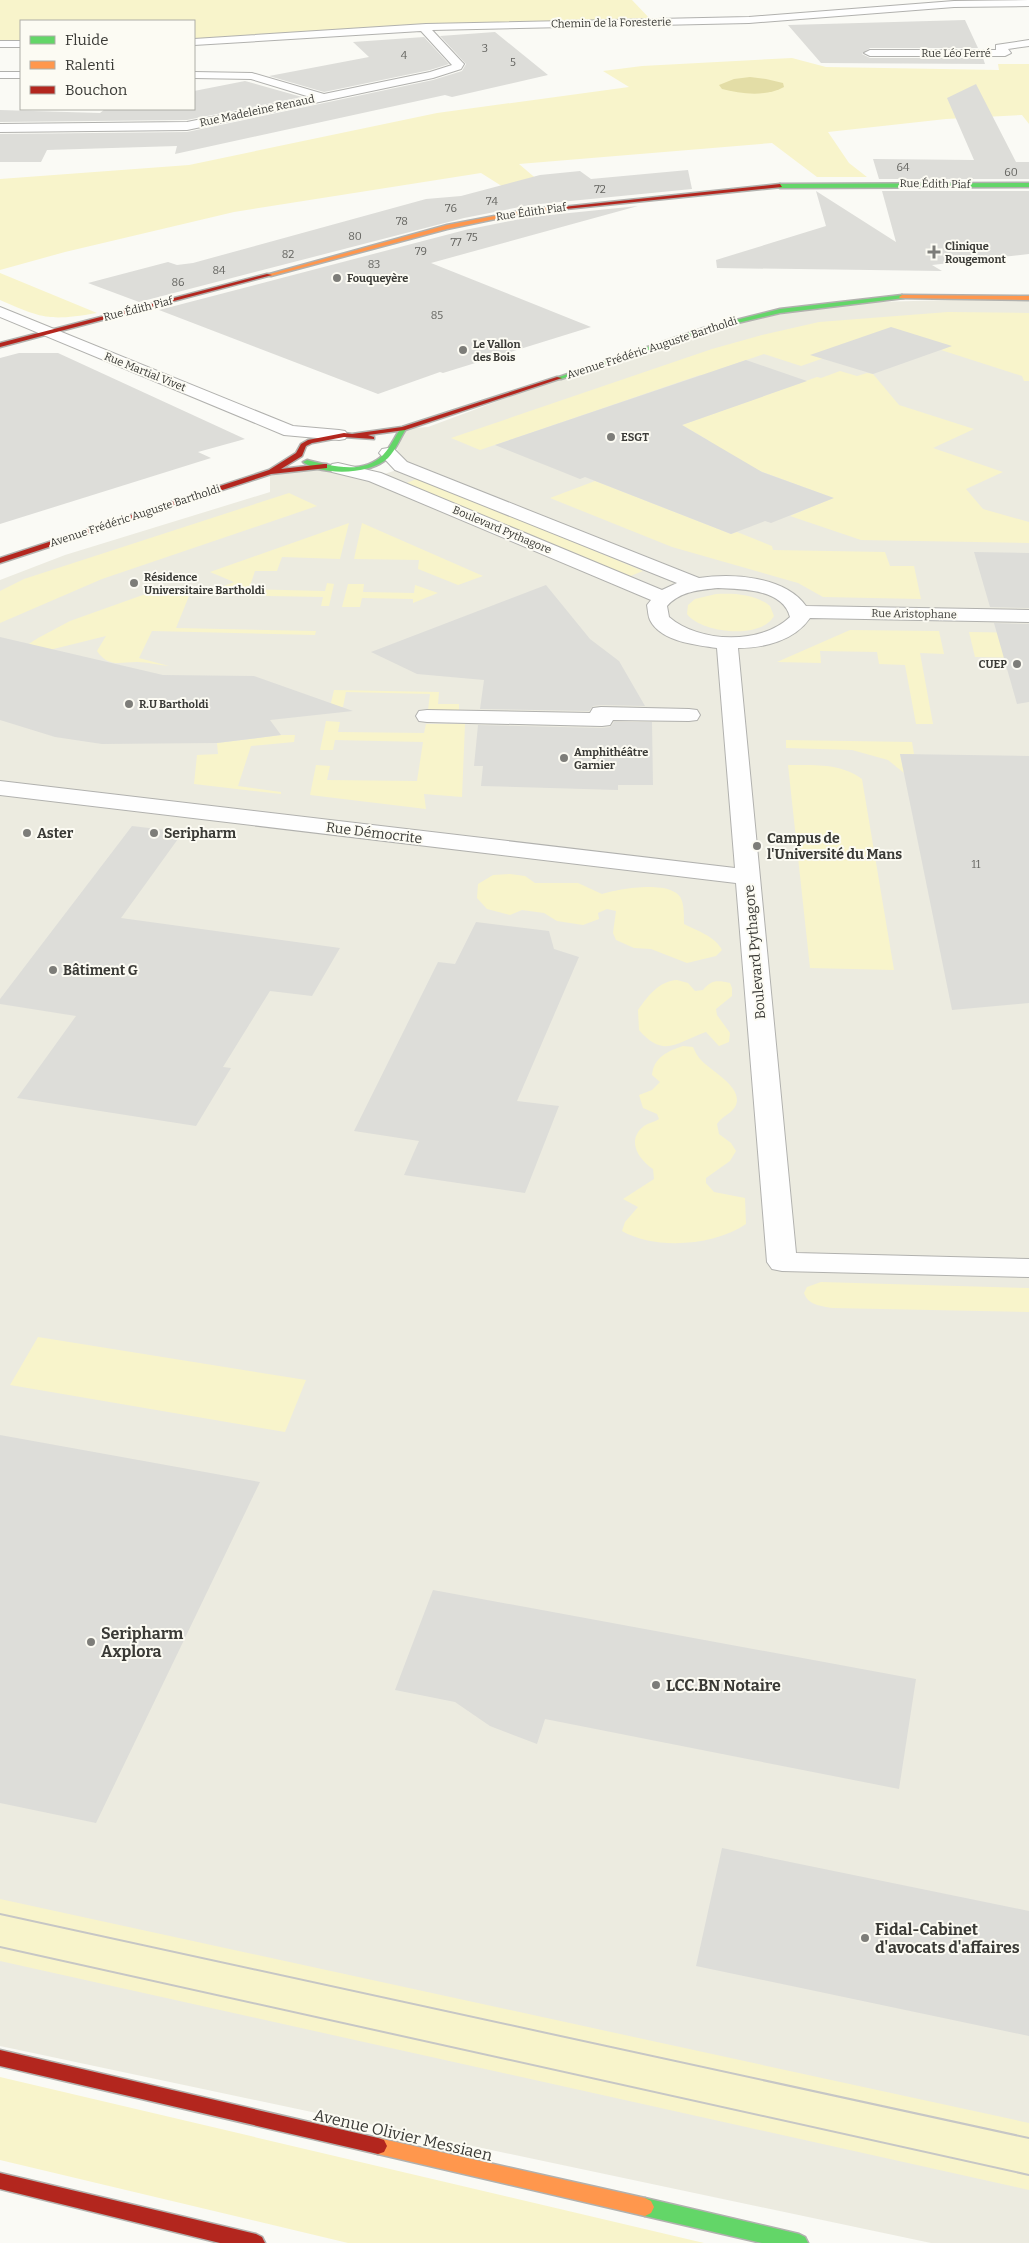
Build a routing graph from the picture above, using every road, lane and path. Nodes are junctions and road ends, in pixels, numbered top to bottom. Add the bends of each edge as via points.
1 (1029, 3) edge
2 (426, 27) junction
3 (195, 42) edge
4 (1029, 43) edge
5 (0, 44) edge
6 (20, 44) edge
7 (870, 53) dead end
8 (0, 75) edge
9 (20, 75) edge
10 (195, 75) edge
11 (324, 98) junction
12 (0, 128) edge
13 (1029, 185) edge
14 (1029, 298) edge
15 (0, 312) edge
16 (46, 332) junction
17 (0, 345) edge
18 (403, 429) junction
19 (290, 431) junction
20 (347, 435) junction
21 (388, 451) junction
22 (299, 452) junction
23 (331, 467) junction
24 (270, 472) junction
25 (0, 561) edge
26 (698, 585) junction
27 (664, 598) junction
28 (800, 612) junction
29 (1029, 616) edge
30 (727, 642) junction
31 (689, 715) dead end
32 (427, 716) dead end
33 (0, 788) edge
34 (748, 878) junction
35 (1029, 1268) edge
36 (0, 2058) edge
37 (0, 2181) edge
38 (256, 2243) edge
39 (800, 2243) edge

1 - 2 street, Chemin de la Foresterie via 954,4 749,20
2 - 3 street, Chemin de la Foresterie
2 - 11 street, Rue Madeleine Renaud via 458,64 457,67
4 - 7 street, Rue Léo Ferré via 1000,47 1005,53
5 - 6 street
8 - 9 street
10 - 11 street via 258,77
11 - 12 street, Rue Madeleine Renaud via 186,126
13 - 16 street, Rue Édith Piaf via 795,185 530,211 464,224
14 - 18 street, Avenue Frédéric Auguste Bartholdi via 907,297 807,306 706,329
15 - 16 street, Rue Martial Vivet
16 - 17 street, Rue Édith Piaf
16 - 19 street, Rue Martial Vivet
18 - 20 street, Avenue Frédéric Auguste Bartholdi
18 - 21 street, Avenue Frédéric Auguste Bartholdi
19 - 20 street, Rue Martial Vivet
19 - 22 street
20 - 21 street, Avenue Frédéric Auguste Bartholdi via 382,441
20 - 22 street, Avenue Frédéric Auguste Bartholdi via 310,441
21 - 23 street, Avenue Frédéric Auguste Bartholdi via 379,461 370,464
21 - 26 street, Boulevard Pythagore via 401,466
22 - 23 street via 310,463
22 - 24 street, Avenue Frédéric Auguste Bartholdi
23 - 24 street, Avenue Frédéric Auguste Bartholdi
23 - 27 street, Boulevard Pythagore via 375,477
24 - 25 street, Avenue Frédéric Auguste Bartholdi
26 - 27 street
26 - 28 street via 739,583 769,589 790,599
27 - 30 street via 657,613 665,625 693,637
28 - 29 street, Rue Aristophane
28 - 30 street via 797,623 785,633 765,639
30 - 34 street, Boulevard Pythagore
31 - 32 street via 601,713 602,720
33 - 34 street, Rue Démocrite
34 - 35 street, Boulevard Pythagore via 782,1262
36 - 39 street, Avenue Olivier Messiaen
37 - 38 street

